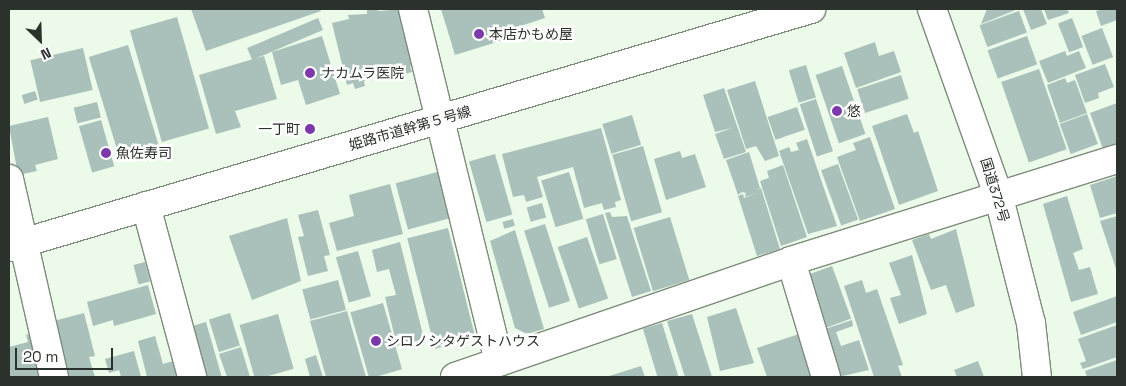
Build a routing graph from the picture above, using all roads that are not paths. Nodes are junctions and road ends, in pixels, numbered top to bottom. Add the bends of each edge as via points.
1 (413, 9) edge
2 (811, 9) edge
3 (932, 9) edge
4 (441, 119) junction
5 (1117, 159) edge
6 (9, 179) edge
7 (998, 194) junction
8 (146, 206) junction
9 (16, 245) edge
10 (791, 261) junction
11 (500, 362) junction
12 (54, 377) edge
13 (192, 377) edge
14 (455, 377) edge
15 (826, 377) edge
16 (1037, 377) edge

1 - 4 main road
2 - 4 main road, 姫路市道幹第５号線
3 - 7 main road, 国道372号
4 - 8 main road, 姫路市道幹第５号線
4 - 11 main road
5 - 7 main road
6 - 9 main road
7 - 10 main road
7 - 16 main road, 国道372号 via 1031,323
8 - 9 main road, 姫路市道幹第５号線
8 - 13 main road
9 - 12 main road
10 - 11 main road
10 - 15 main road
11 - 14 main road

